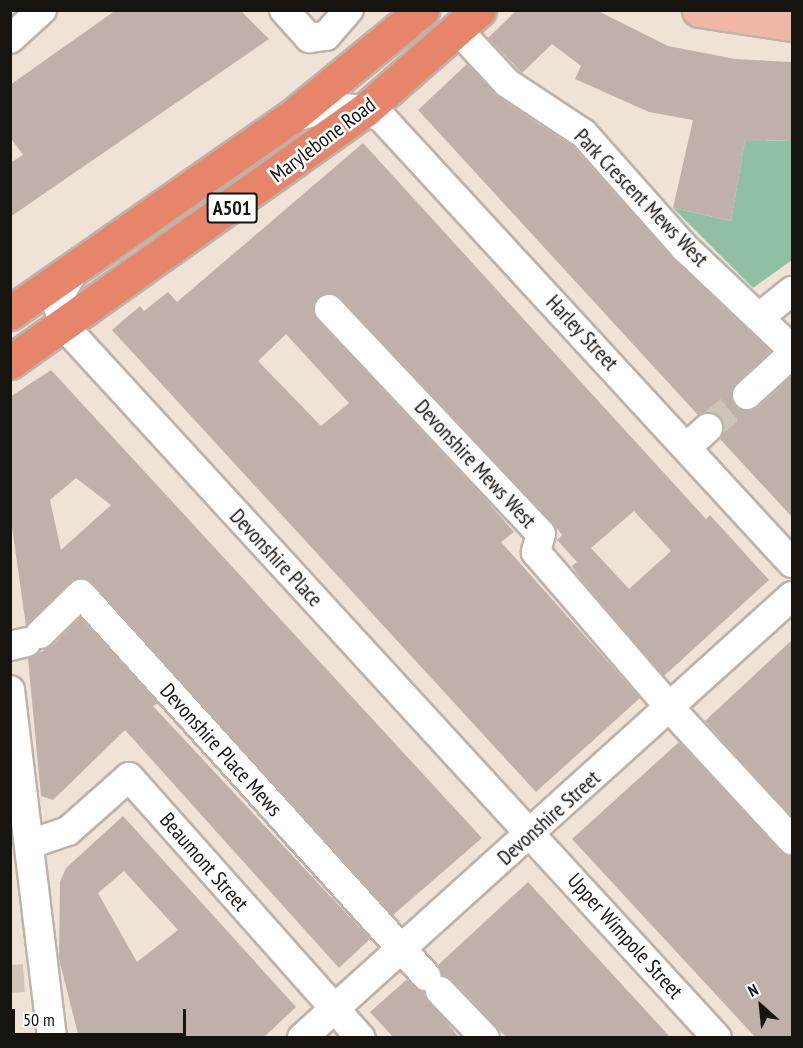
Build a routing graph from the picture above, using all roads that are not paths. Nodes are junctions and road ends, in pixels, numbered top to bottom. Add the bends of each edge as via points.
1 (42, 10) edge
2 (284, 10) edge
3 (349, 10) edge
4 (422, 10) edge
5 (699, 10) edge
6 (468, 20) edge
7 (792, 24) edge
8 (326, 36) junction
9 (10, 39) edge
10 (360, 65) junction
11 (365, 110) junction
12 (290, 118) junction
13 (74, 271) junction
14 (792, 291) edge
15 (329, 309) dead end
16 (10, 313) edge
17 (761, 316) junction
18 (64, 326) junction
19 (792, 349) edge
20 (792, 354) edge
21 (10, 362) edge
22 (747, 395) tunnel mouth
23 (792, 562) edge
24 (792, 596) edge
25 (26, 641) edge
26 (10, 690) edge
27 (670, 708) junction
28 (14, 739) edge
29 (532, 834) junction
30 (792, 840) edge
31 (30, 844) junction
32 (400, 949) junction
33 (333, 1008) junction
34 (52, 1038) edge
35 (302, 1038) edge
36 (361, 1038) edge
37 (485, 1038) edge
38 (717, 1038) edge

1 - 9 street
2 - 8 street via 309,38
3 - 8 street
4 - 10 highway, Marylebone Road / A501
5 - 7 main road
6 - 11 highway, Marylebone Road / A501
6 - 17 street, Park Crescent Mews West via 507,83 584,134 684,247
8 - 10 street
10 - 12 highway, Marylebone Road / A501
11 - 12 street via 330,107
11 - 18 highway, Marylebone Road / A501
11 - 23 street, Harley Street via 382,118 698,437
12 - 13 highway, Marylebone Road / A501
13 - 16 highway, Marylebone Road / A501
13 - 18 street via 57,301
14 - 17 street
15 - 27 street, Devonshire Mews West via 541,534 536,552
17 - 19 street, Park Crescent Mews West
18 - 21 highway, Marylebone Road / A501
18 - 29 street, Devonshire Place
20 - 22 street
24 - 27 street, Devonshire Street
25 - 32 street, Devonshire Place Mews via 81,594
26 - 28 street
27 - 29 street, Devonshire Street
27 - 30 street
28 - 31 street
29 - 32 street, Devonshire Street
29 - 38 street, Upper Wimpole Street
31 - 33 street, Beaumont Street via 68,831 129,777
31 - 34 street via 34,976
32 - 33 street, Devonshire Street
32 - 37 street
33 - 35 street, Devonshire Street
33 - 36 street, Beaumont Street

